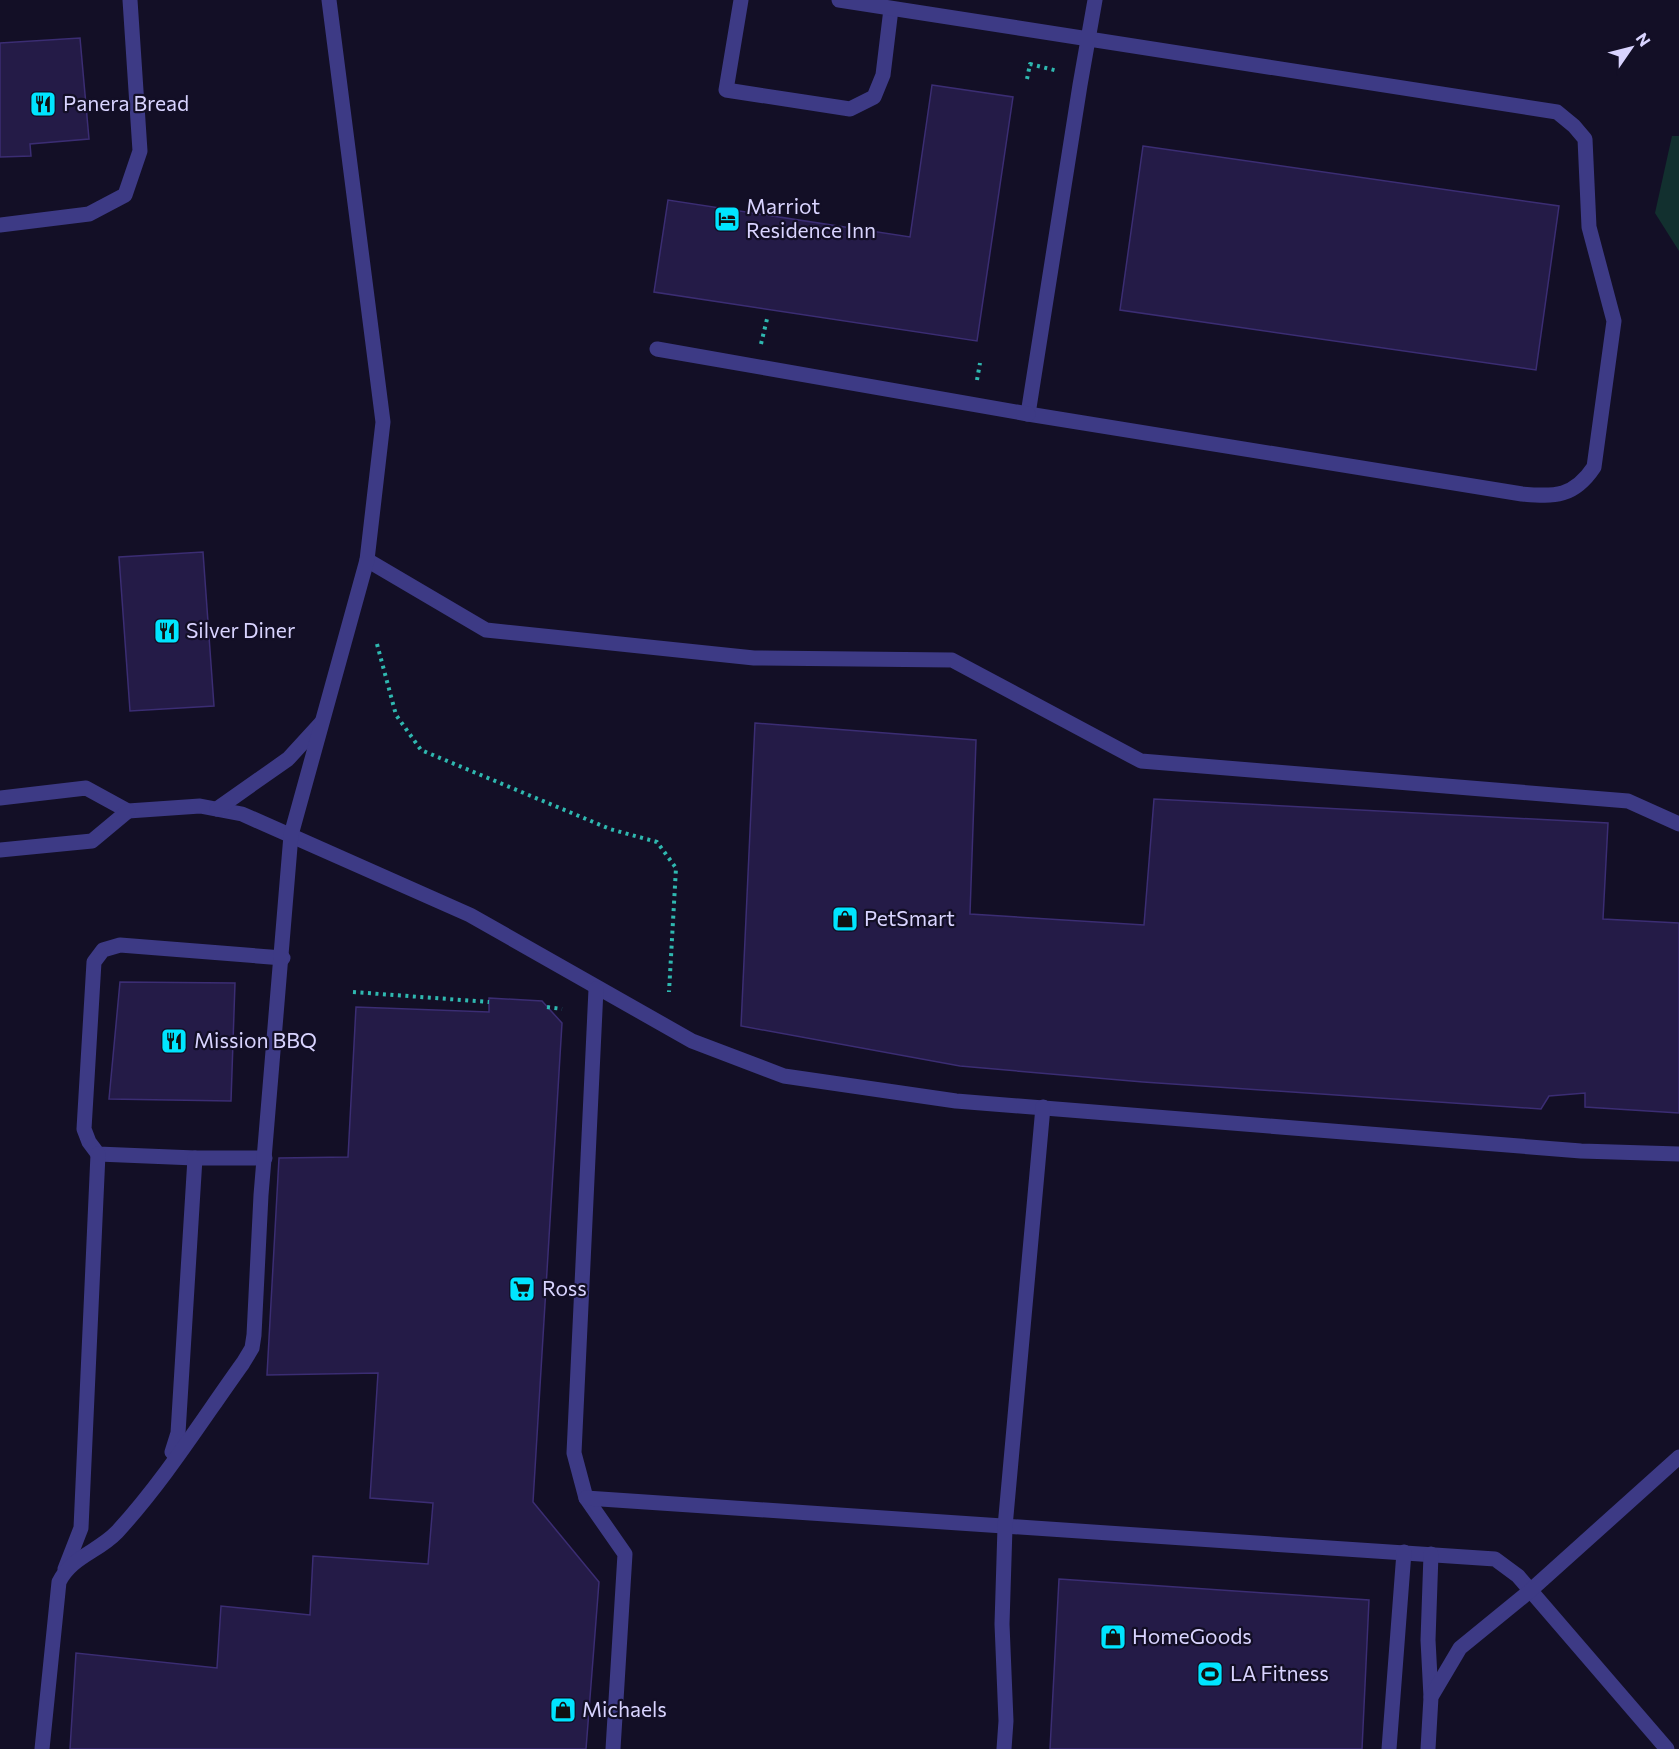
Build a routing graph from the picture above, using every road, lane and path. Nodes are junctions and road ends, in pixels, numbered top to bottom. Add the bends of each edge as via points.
1 (130, 0) edge
2 (328, 0) edge
3 (741, 0) edge
4 (839, 0) edge
5 (1095, 0) edge
6 (891, 9) junction
7 (1088, 41) junction
8 (1030, 58) dead end
9 (1029, 64) junction
10 (1059, 71) dead end
11 (1027, 79) dead end
12 (0, 225) edge
13 (657, 349) dead end
14 (1028, 414) junction
15 (367, 560) junction
16 (377, 644) dead end
17 (323, 721) junction
18 (0, 798) edge
19 (217, 809) junction
20 (128, 811) junction
21 (1679, 824) edge
22 (291, 835) junction
23 (0, 850) edge
24 (283, 958) junction
25 (596, 989) junction
26 (353, 992) dead end
27 (669, 992) dead end
28 (489, 1002) dead end
29 (547, 1007) dead end
30 (562, 1009) dead end
31 (1043, 1107) junction
32 (98, 1154) junction
33 (1679, 1154) edge
34 (195, 1158) junction
35 (266, 1158) junction
36 (1679, 1457) edge
37 (166, 1470) junction
38 (586, 1498) junction
39 (1005, 1527) junction
40 (1404, 1552) junction
41 (1431, 1554) junction
42 (65, 1569) junction
43 (1531, 1590) junction
44 (1431, 1698) junction
45 (42, 1749) edge
46 (613, 1749) edge
47 (1004, 1749) edge
48 (1389, 1749) edge
49 (1428, 1749) edge
50 (1666, 1749) edge

1 - 12 street via 140,151 125,195 89,214
2 - 15 street via 383,422
3 - 6 street via 726,90 850,109 874,97 884,75
4 - 6 street
5 - 7 street
6 - 7 street
7 - 14 street
7 - 14 street via 1557,112 1574,126 1585,139 1589,227 1614,321 1594,467 1585,480 1554,497
8 - 9 path
9 - 10 path
9 - 11 path
13 - 14 street
15 - 17 street
15 - 21 street via 486,630 754,657 952,660 1141,761 1628,801
16 - 27 path via 396,715 421,750 610,829 657,842 676,868
17 - 19 street via 288,759
17 - 22 street
18 - 20 street via 86,788
19 - 20 street via 200,806
19 - 22 street via 242,814
20 - 23 street via 92,841
22 - 24 street
22 - 25 street via 470,915
24 - 32 street via 120,945 104,950 94,962 84,1129
24 - 35 street
25 - 31 street via 692,1041 784,1076 956,1101
25 - 38 street via 574,1453
26 - 28 path
29 - 30 path
31 - 33 street via 1581,1151
31 - 39 street
32 - 34 street
32 - 42 street via 81,1528
34 - 35 street
34 - 37 street via 178,1433
35 - 37 street via 252,1348
36 - 43 street
37 - 42 street via 115,1534
38 - 39 street
38 - 46 street via 625,1554
39 - 40 street
39 - 47 street
40 - 41 street
40 - 48 street
41 - 43 street via 1494,1559
41 - 44 street
42 - 45 street via 58,1582
43 - 44 street via 1460,1648
43 - 50 street
44 - 49 street

